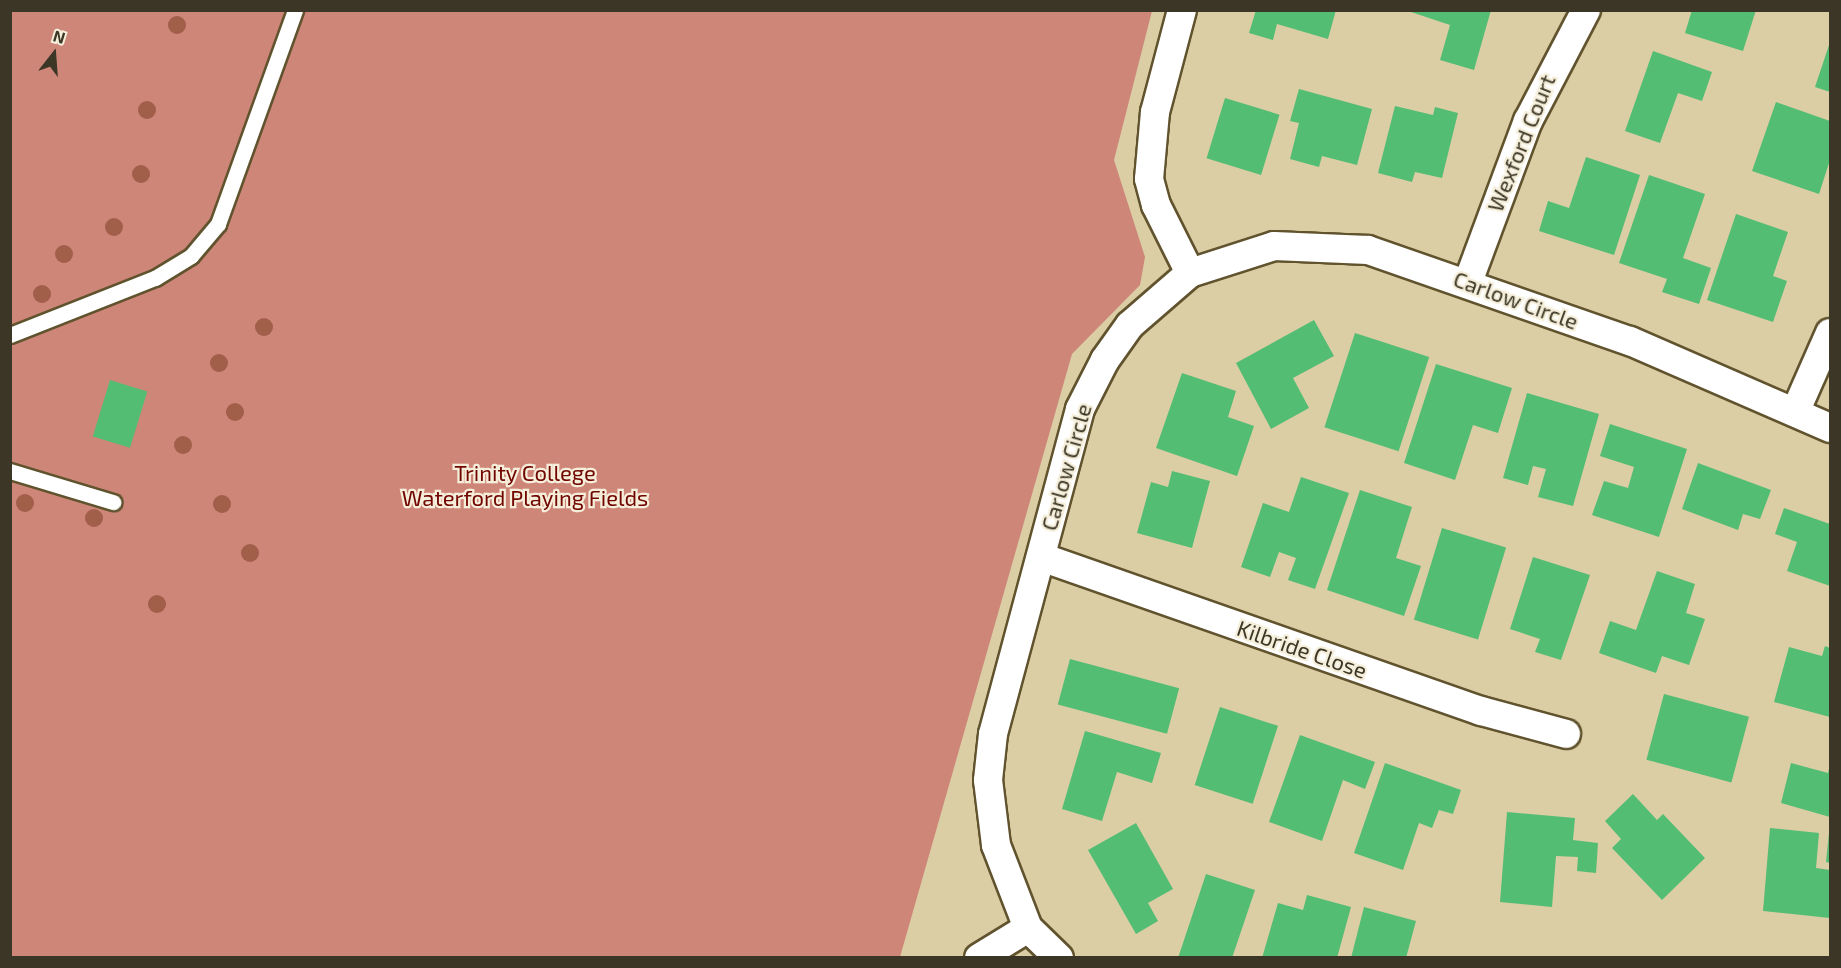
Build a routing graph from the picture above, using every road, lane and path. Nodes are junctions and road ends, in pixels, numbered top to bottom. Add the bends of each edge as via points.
1 (295, 10) edge
2 (1182, 10) edge
3 (1586, 10) edge
4 (1190, 273) junction
5 (1468, 282) junction
6 (1830, 333) edge
7 (10, 335) edge
8 (1796, 410) junction
9 (1830, 428) edge
10 (10, 471) edge
11 (113, 502) dead end
12 (1041, 556) junction
13 (1566, 734) dead end
14 (1028, 928) junction
15 (979, 957) edge
16 (1059, 957) edge

1 - 7 lane via 218,224 191,256 155,278
2 - 4 street via 1155,112 1149,179 1156,205
3 - 5 street, Wexford Court via 1532,110
4 - 5 street, Carlow Circle via 1274,246 1324,245 1368,250
4 - 12 street, Carlow Circle via 1130,325 1095,378 1073,431
5 - 8 street, Carlow Circle via 1630,341
6 - 8 street
8 - 9 street, Carlow Circle
10 - 11 lane
12 - 13 street, Kilbride Close via 1480,711
12 - 14 street, Carlow Circle via 993,734 988,780 996,845
14 - 15 street
14 - 16 street, Carlow Circle

